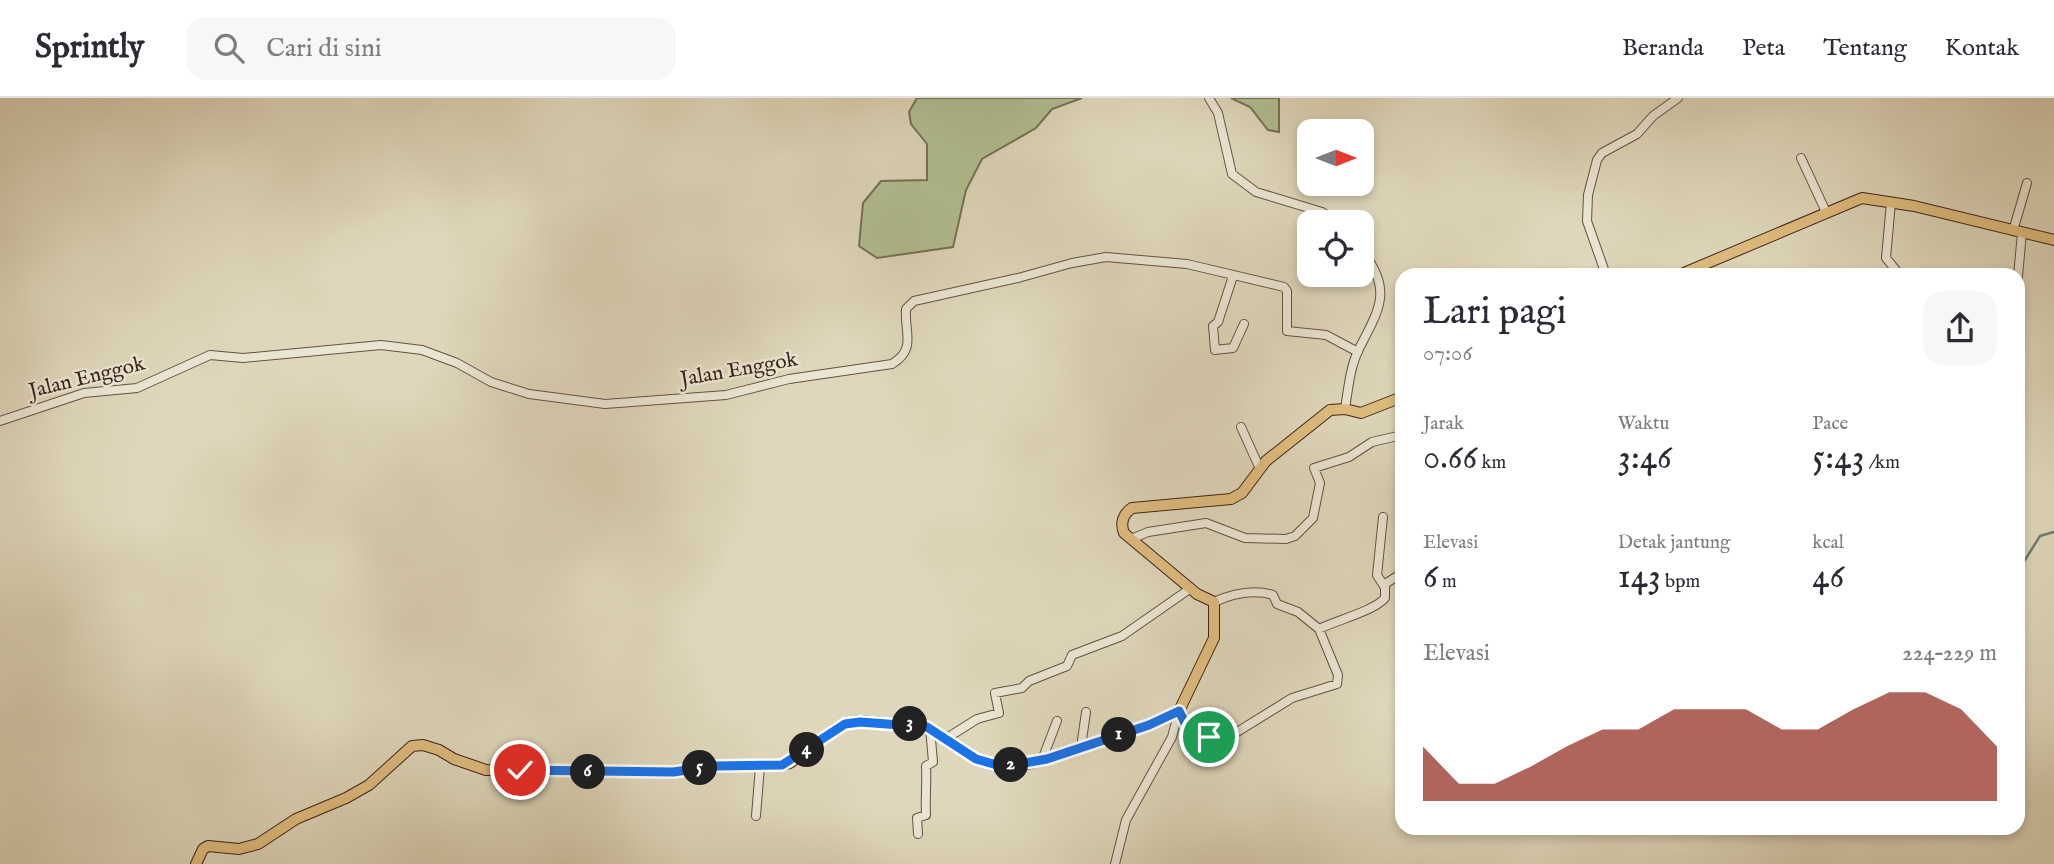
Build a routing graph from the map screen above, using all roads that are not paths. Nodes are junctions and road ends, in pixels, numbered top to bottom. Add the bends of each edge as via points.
1 (1209, 98) edge
2 (1678, 98) edge
3 (1801, 158) dead end
4 (2027, 183) dead end
5 (1892, 202) junction
6 (1315, 210) edge
7 (1826, 212) junction
8 (2018, 232) junction
9 (2054, 240) edge
10 (1604, 268) edge
11 (1696, 268) edge
12 (1894, 268) edge
13 (2018, 268) edge
14 (1374, 269) edge
15 (1233, 276) junction
16 (1244, 324) dead end
17 (1358, 352) junction
18 (1395, 400) edge
19 (1345, 409) junction
20 (0, 421) edge
21 (1241, 427) dead end
22 (1395, 437) edge
23 (1260, 469) junction
24 (1383, 517) dead end
25 (1131, 539) junction
26 (1395, 578) edge
27 (1384, 586) junction
28 (1191, 588) junction
29 (1214, 602) junction
30 (1319, 629) junction
31 (1179, 711) junction
32 (1086, 712) dead end
33 (1057, 721) dead end
34 (930, 728) junction
35 (947, 738) junction
36 (1081, 747) junction
37 (1042, 760) junction
38 (760, 766) junction
39 (756, 816) dead end
40 (918, 834) dead end
41 (196, 864) edge
42 (1115, 864) edge

1 - 6 street via 1218,113 1232,174 1256,192
2 - 10 street via 1637,134 1597,160 1587,221
3 - 7 street
4 - 8 street
5 - 7 main road via 1862,198
5 - 8 main road
5 - 12 street via 1886,258
7 - 11 main road
8 - 9 main road
8 - 13 street
14 - 17 street via 1378,312
15 - 16 street via 1213,326 1215,350 1233,348
15 - 17 street, Jalan Enggok via 1286,288 1287,331 1326,335
15 - 20 street, Jalan Enggok via 1187,264 1124,258 1072,262 914,301 906,309 908,346 892,364 789,379 726,394 578,402 491,382 422,350 381,345 243,358 210,355 137,388 84,393
17 - 19 street
18 - 19 main road via 1361,413
19 - 23 main road via 1318,419
21 - 23 street
22 - 25 street via 1314,468 1320,483 1313,518 1296,536 1245,538 1206,523
23 - 25 main road via 1242,493 1231,499 1132,508 1122,523
24 - 27 street via 1377,575
25 - 28 main road
26 - 27 street
27 - 30 street via 1385,598 1376,607
28 - 29 main road
28 - 35 street via 1122,636 1070,656 1067,666 1022,688 995,692 999,713 977,719
29 - 30 street via 1245,593 1266,593
29 - 31 main road via 1214,638
30 - 31 street via 1338,675 1337,684 1292,698 1216,745 1208,736 1192,737
31 - 36 main road
31 - 42 street via 1172,737 1126,820
32 - 36 street
33 - 37 street
34 - 35 main road
34 - 38 main road via 878,722 845,724 790,763
34 - 40 street via 933,762 926,766 926,815 918,817
35 - 37 main road via 984,762 1013,765
36 - 37 main road
38 - 39 street
38 - 41 main road via 673,772 486,770 439,750 412,746 369,785 346,798 315,809 247,848 208,846

